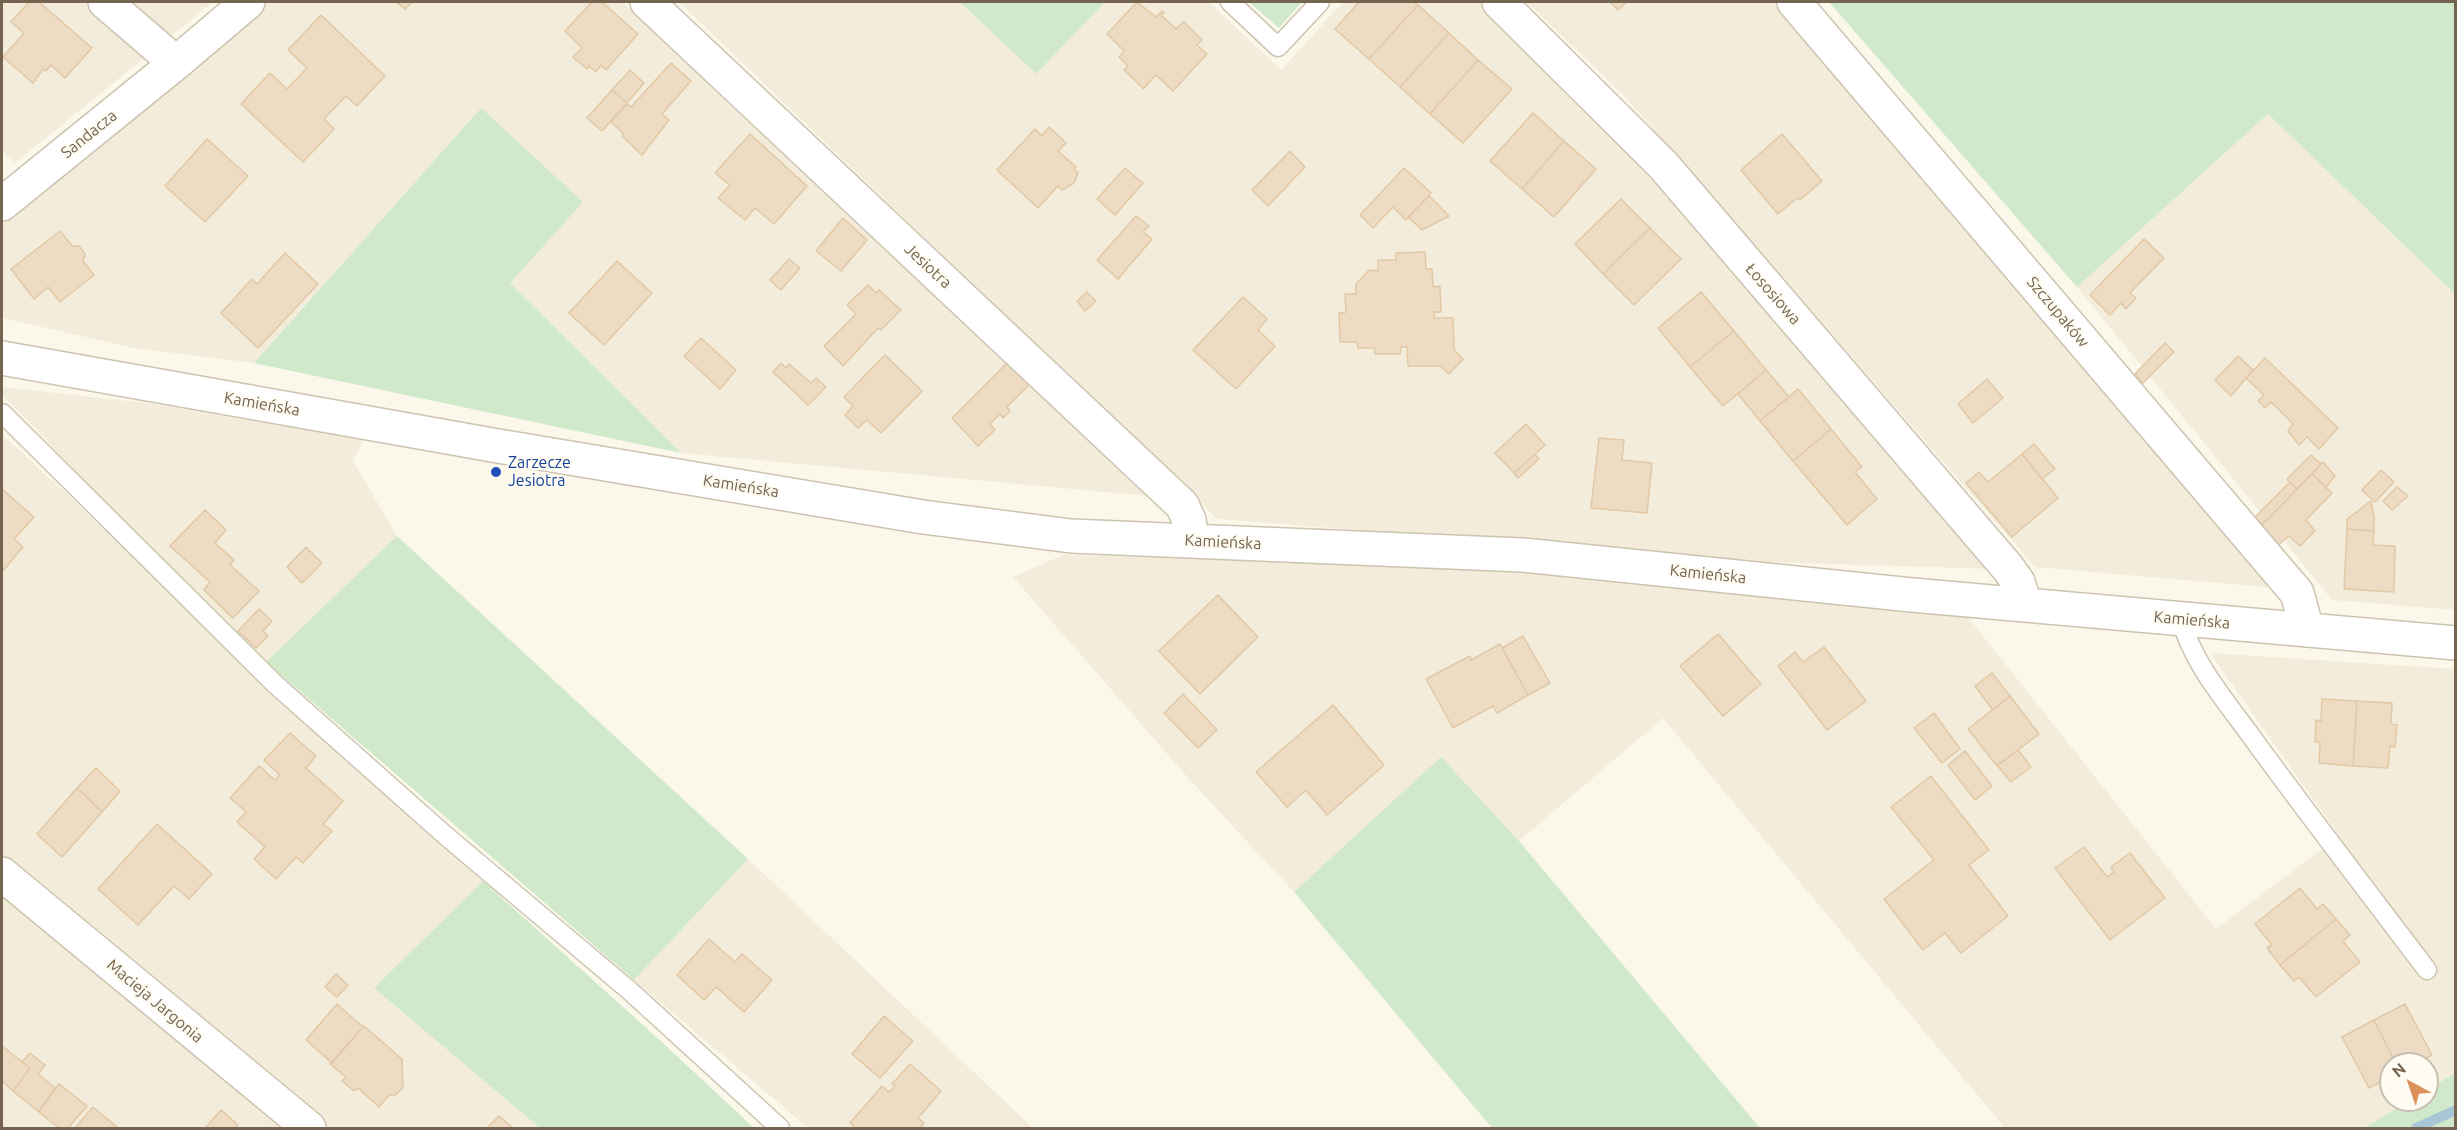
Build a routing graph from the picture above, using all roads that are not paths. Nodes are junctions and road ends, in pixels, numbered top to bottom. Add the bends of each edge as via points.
1 (105, 2) edge
2 (248, 2) edge
3 (647, 2) edge
4 (1230, 2) edge
5 (1320, 2) edge
6 (1499, 2) edge
7 (1794, 2) edge
8 (176, 63) junction
9 (2, 204) edge
10 (2, 358) edge
11 (2, 413) edge
12 (1192, 540) junction
13 (2025, 604) junction
14 (2181, 619) junction
15 (2307, 630) junction
16 (2456, 643) edge
17 (2, 874) edge
18 (2427, 970) dead end
19 (309, 1128) edge
20 (780, 1128) edge

1 - 8 street
2 - 8 street, Sandacza
3 - 12 street, Jesiotra via 1182,506
4 - 5 lane via 1278,47
6 - 13 street, Łososiowa via 1663,165 2008,568 2018,582
7 - 15 street, Szczupaków via 2297,592
8 - 9 street, Sandacza
10 - 12 street, Kamieńska via 923,517 1071,536
11 - 20 lane via 276,685 446,836 630,991
12 - 13 street, Kamieńska via 1523,555
13 - 14 street, Kamieńska
14 - 15 street, Kamieńska
14 - 18 lane via 2186,640 2215,686
15 - 16 street, Kamieńska
17 - 19 street, Macieja Jargonia

